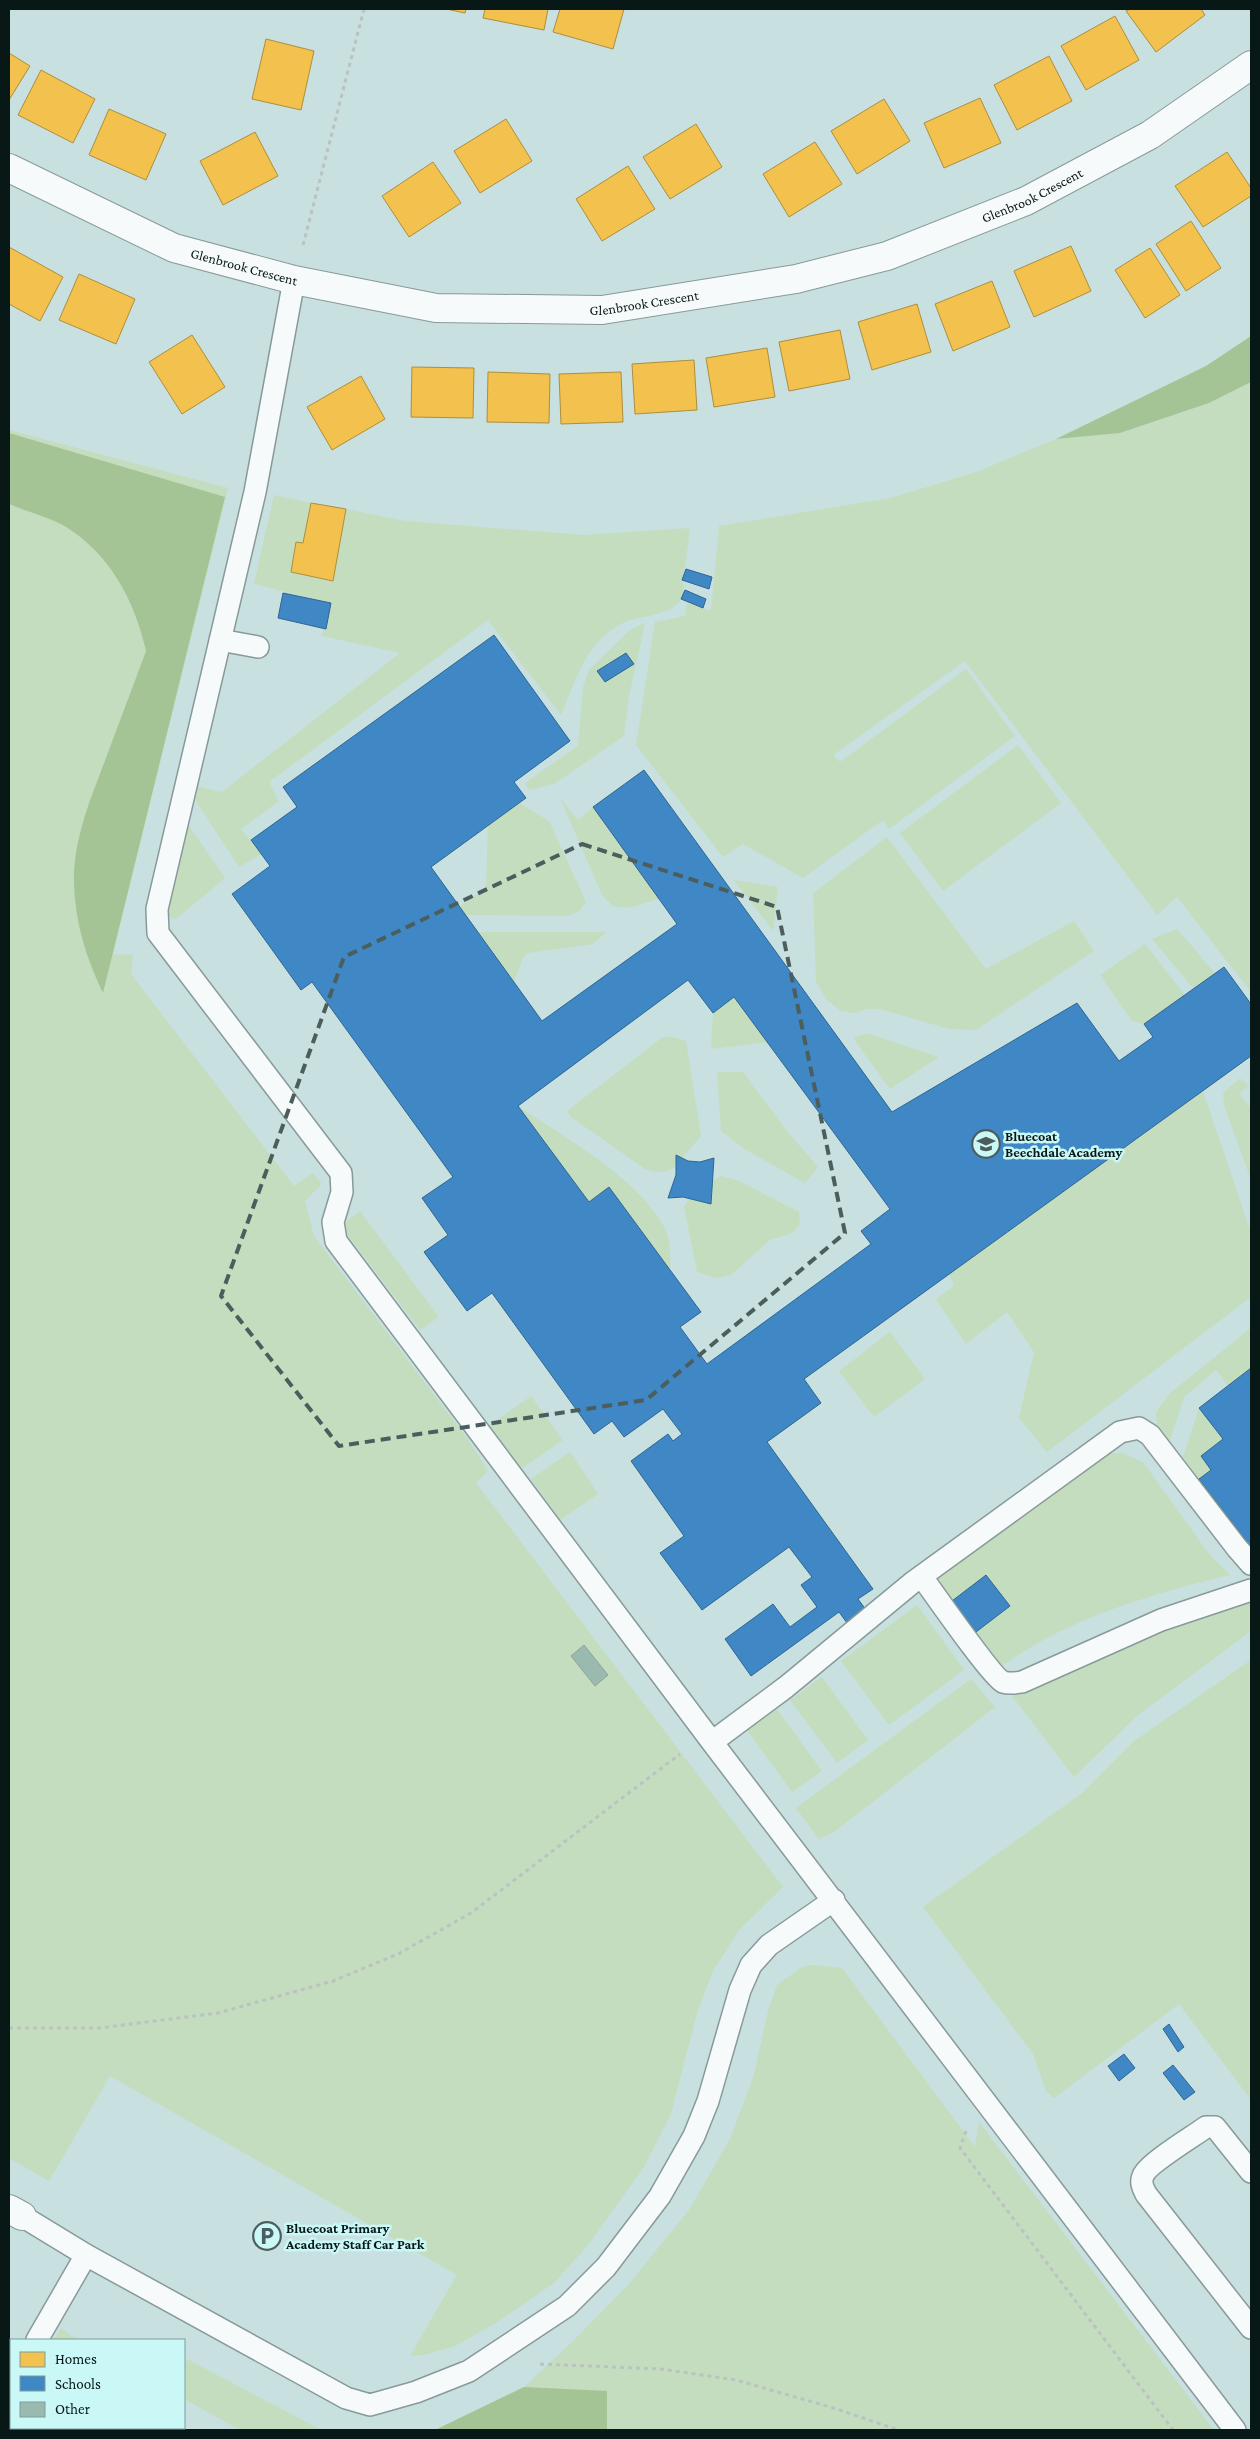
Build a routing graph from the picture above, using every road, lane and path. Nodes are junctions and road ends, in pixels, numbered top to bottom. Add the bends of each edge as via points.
1 (364, 9) edge
2 (1251, 65) edge
3 (9, 168) edge
4 (294, 280) junction
5 (220, 640) junction
6 (258, 647) dead end
7 (1251, 1564) edge
8 (922, 1577) junction
9 (1251, 1590) edge
10 (709, 1738) junction
11 (834, 1900) junction
12 (9, 2028) edge
13 (980, 2093) junction
14 (1251, 2172) edge
15 (15, 2212) edge
16 (86, 2255) junction
17 (1251, 2328) edge
18 (38, 2339) edge
19 (504, 2348) junction
20 (898, 2430) edge
21 (1172, 2430) edge
22 (1235, 2430) edge

1 - 4 path
2 - 4 street, Glenbrook Crescent via 1150,135 1026,201 887,256 796,279 602,310 436,308
3 - 4 street, Glenbrook Crescent via 174,248
4 - 5 lane via 255,492
5 - 6 lane
5 - 10 lane via 157,909 158,933 341,1173 342,1192 333,1222 336,1241
7 - 8 lane via 1150,1435 1138,1428 1120,1432
8 - 9 lane via 1002,1682 1011,1683 1022,1682 1161,1620
8 - 10 lane via 786,1687
10 - 11 lane
10 - 12 path via 472,1913 398,1954 333,1981 218,2013 100,2028
11 - 13 lane
11 - 19 lane via 769,1946 751,1965 740,1990 708,2101 694,2136 660,2196 606,2267 567,2306
13 - 21 path via 960,2148
13 - 22 lane
14 - 17 lane via 1215,2127 1206,2127 1148,2168 1142,2178 1142,2186
15 - 16 lane
16 - 18 lane
16 - 19 lane via 346,2398 370,2405 416,2392 469,2371
19 - 20 path via 533,2364 661,2369 736,2380

